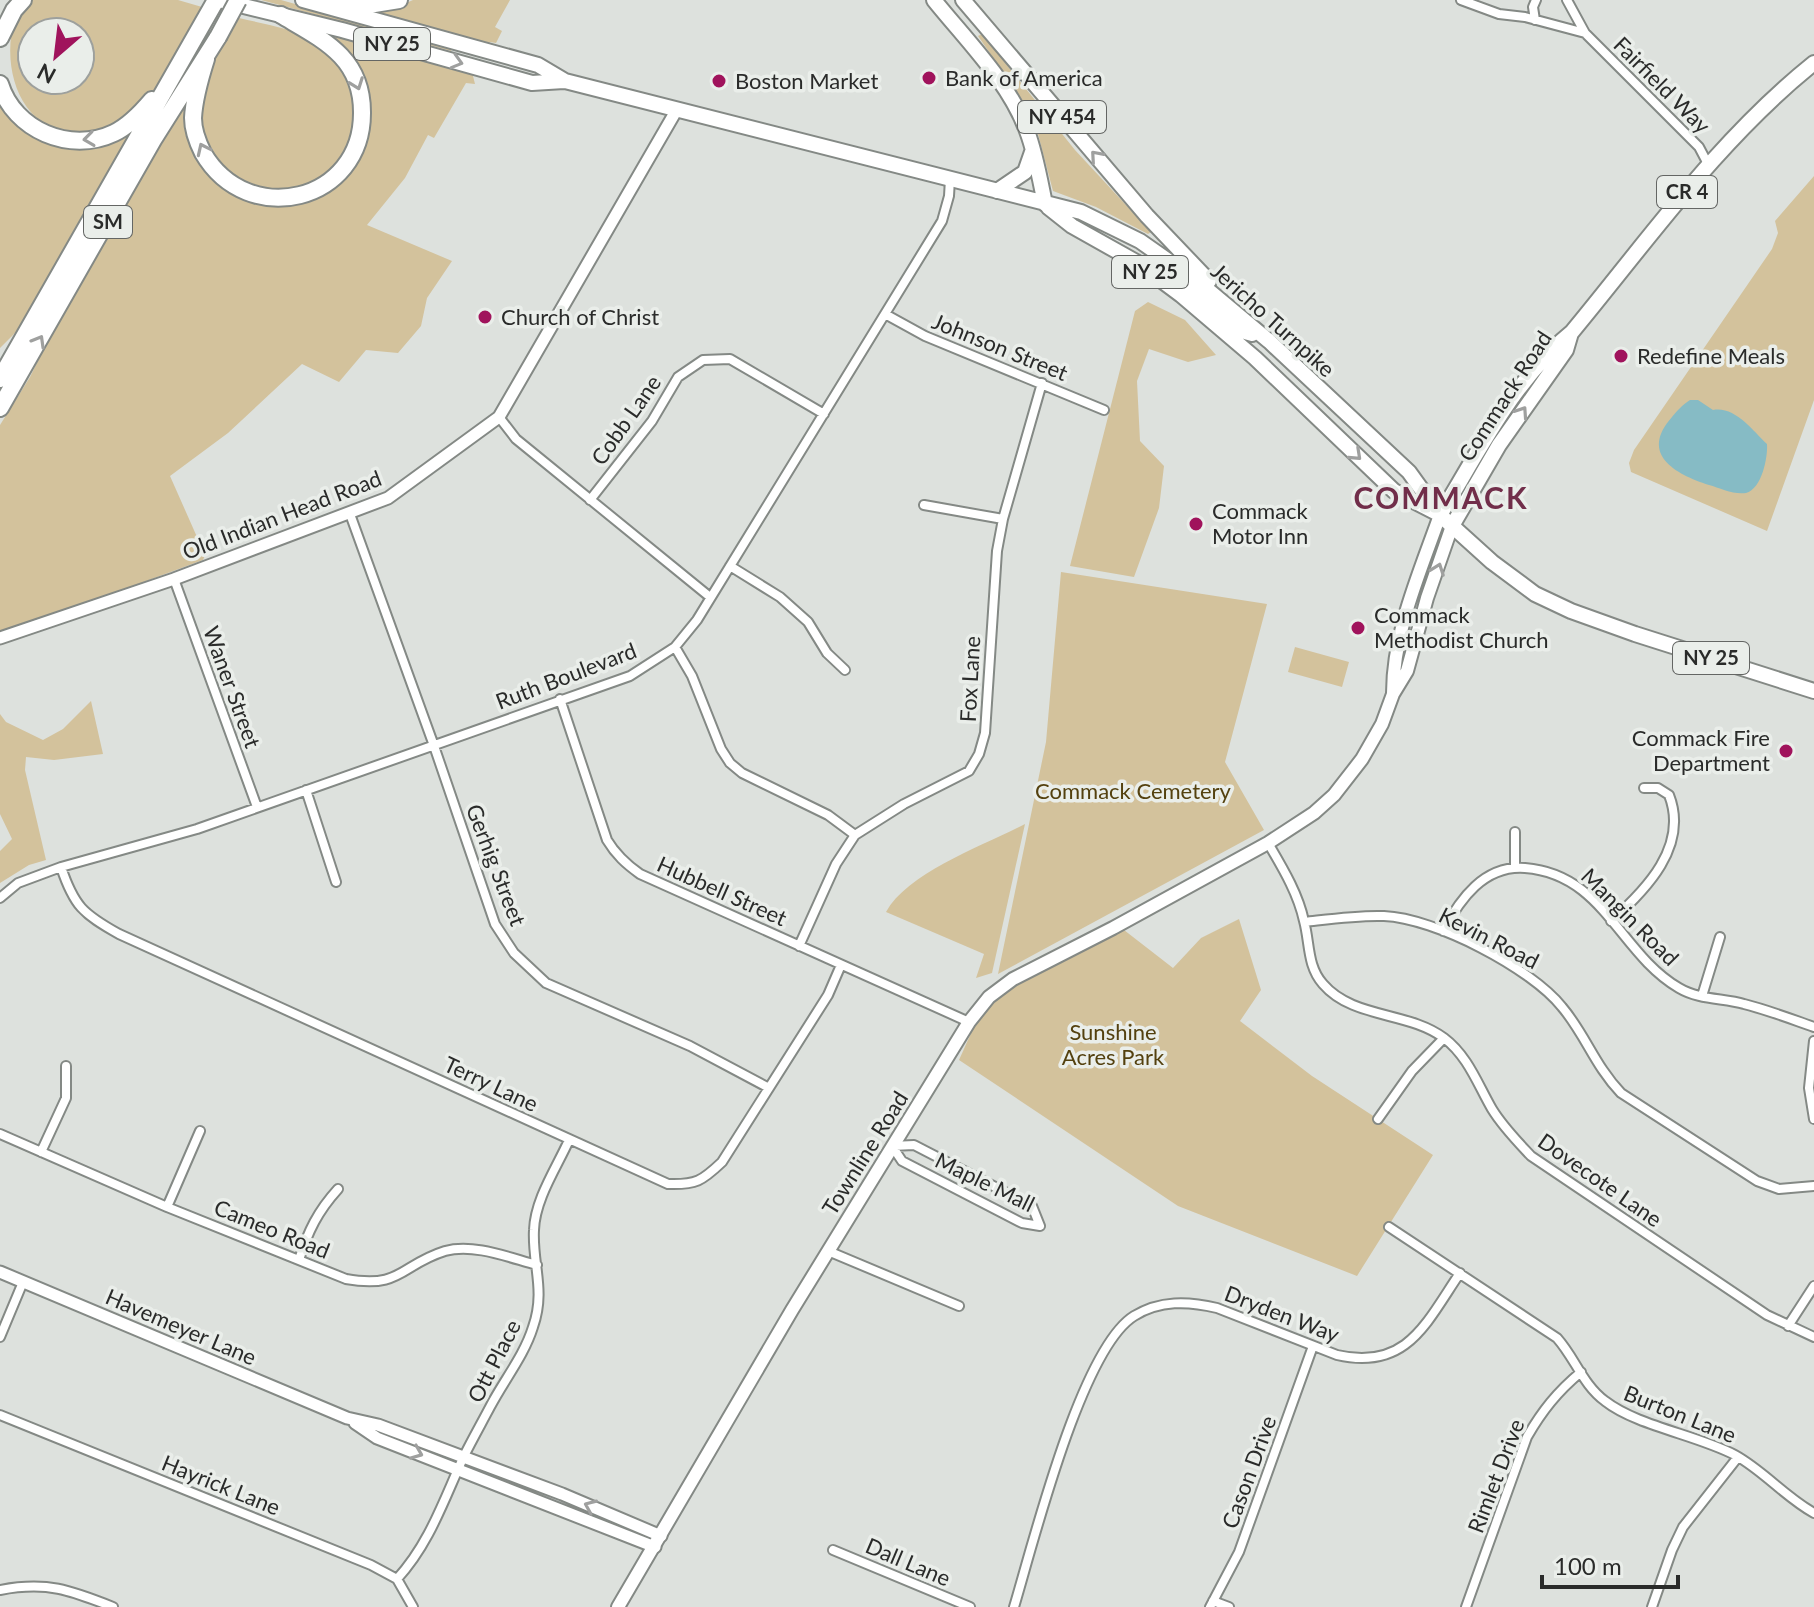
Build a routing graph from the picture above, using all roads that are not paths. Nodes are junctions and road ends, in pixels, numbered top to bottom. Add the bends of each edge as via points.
1 (23, 0) edge
2 (217, 0) edge
3 (238, 0) edge
4 (303, 0) edge
5 (328, 0) edge
6 (399, 0) edge
7 (934, 0) edge
8 (963, 0) edge
9 (1461, 0) edge
10 (1536, 0) edge
11 (1567, 0) edge
12 (281, 15) junction
13 (1535, 20) junction
14 (1585, 33) junction
15 (0, 38) edge
16 (206, 59) junction
17 (1814, 63) edge
18 (172, 78) junction
19 (565, 81) junction
20 (0, 84) edge
21 (676, 111) junction
22 (1033, 148) junction
23 (1709, 166) junction
24 (950, 179) junction
25 (997, 191) junction
26 (1045, 204) junction
27 (1138, 263) junction
28 (1231, 310) junction
29 (885, 314) junction
30 (1572, 332) junction
31 (1260, 334) junction
32 (26, 335) junction
33 (1247, 351) junction
34 (0, 353) edge
35 (1300, 372) junction
36 (1270, 373) junction
37 (0, 379) edge
38 (1042, 383) junction
39 (1314, 386) junction
40 (1299, 401) junction
41 (0, 408) edge
42 (1104, 410) dead end
43 (824, 414) junction
44 (499, 417) junction
45 (590, 500) junction
46 (924, 505) dead end
47 (350, 514) junction
48 (1440, 515) junction
49 (1003, 519) junction
50 (1452, 526) junction
51 (730, 566) junction
52 (174, 579) junction
53 (710, 597) junction
54 (0, 638) edge
55 (675, 647) junction
56 (845, 670) dead end
57 (1814, 691) edge
58 (1393, 694) junction
59 (560, 699) junction
60 (433, 743) junction
61 (1644, 788) dead end
62 (306, 790) junction
63 (257, 807) junction
64 (1515, 832) dead end
65 (855, 835) junction
66 (1268, 843) junction
67 (61, 867) junction
68 (1515, 868) junction
69 (336, 882) dead end
70 (0, 898) edge
71 (1611, 921) junction
72 (1305, 922) junction
73 (1443, 931) junction
74 (1720, 937) dead end
75 (799, 946) junction
76 (841, 965) junction
77 (1702, 996) junction
78 (969, 1022) junction
79 (1814, 1027) edge
80 (1444, 1038) junction
81 (1814, 1041) edge
82 (66, 1066) dead end
83 (769, 1088) junction
84 (1378, 1119) dead end
85 (1814, 1119) edge
86 (200, 1131) dead end
87 (0, 1134) edge
88 (569, 1140) junction
89 (892, 1146) junction
90 (41, 1152) junction
91 (1814, 1186) edge
92 (338, 1189) dead end
93 (167, 1207) junction
94 (1389, 1227) dead end
95 (828, 1251) junction
96 (299, 1260) junction
97 (537, 1265) junction
98 (0, 1272) edge
99 (1460, 1273) junction
100 (23, 1282) junction
101 (1814, 1286) edge
102 (959, 1306) dead end
103 (1788, 1326) junction
104 (0, 1337) edge
105 (1814, 1337) edge
106 (1313, 1346) junction
107 (1581, 1372) junction
108 (0, 1415) edge
109 (347, 1418) junction
110 (1738, 1457) junction
111 (464, 1458) junction
112 (459, 1470) junction
113 (1814, 1513) edge
114 (658, 1541) junction
115 (833, 1550) dead end
116 (397, 1579) junction
117 (0, 1590) edge
118 (1212, 1604) edge
119 (113, 1607) edge
120 (413, 1607) edge
121 (618, 1607) edge
122 (970, 1607) edge
123 (1014, 1607) edge
124 (1229, 1607) edge
125 (1466, 1607) edge
126 (1652, 1607) edge

1 - 15 highway
2 - 12 main road, Jericho Turnpike / NY 25
2 - 18 highway, SM
3 - 16 highway, SM, bridge
4 - 19 main road, Jericho Turnpike / NY 25 via 538,65
5 - 6 highway via 368,5
7 - 22 main road, NY 454 via 1010,97
28 -> 8 main road, NY 454
9 - 13 street, Fairfield Way
10 - 13 street
11 - 14 street, Fairfield Way
12 -> 16 highway via 342,57 361,93 359,138 348,162 311,193 267,198 214,172 193,121
12 -> 19 main road, Jericho Turnpike / NY 25 via 532,83
13 - 14 street, Fairfield Way
14 - 23 street, Fairfield Way via 1699,147
41 -> 16 highway, SM via 153,140
17 - 23 main road, Commack Road / CR 4 via 1756,113
18 -> 20 highway via 131,123 105,136 77,141 28,125 9,105
18 - 32 highway, SM
19 - 21 main road, Jericho Turnpike / NY 25
21 - 24 main road, Jericho Turnpike / NY 25
21 - 44 street, Old Indian Head Road
22 - 25 main road via 1025,172
22 - 26 main road, NY 454
23 - 30 main road, Commack Road / CR 4
24 - 25 main road, Jericho Turnpike / NY 25
24 - 29 street, Ruth Boulevard via 942,221
25 - 26 main road, Jericho Turnpike / NY 25
26 - 27 main road, Jericho Turnpike / NY 25 via 1072,226
26 - 28 main road, Jericho Turnpike / NY 25 via 1081,212 1140,241
27 - 31 main road via 1191,287 1242,331
27 - 33 main road, Jericho Turnpike / NY 25
28 - 31 main road, Jericho Turnpike / NY 25
29 - 38 street, Johnson Street via 925,336
29 - 43 street, Ruth Boulevard
30 - 48 main road, Commack Road / CR 4 via 1513,400
50 -> 30 main road, Commack Road / CR 4 via 1499,445 1566,350
31 - 35 main road, Jericho Turnpike / NY 25
32 - 34 highway
32 - 37 highway, SM
33 - 35 main road via 1256,350
33 - 36 main road, Jericho Turnpike / NY 25
35 - 39 main road, Jericho Turnpike / NY 25
36 - 39 main road
36 - 40 main road, Jericho Turnpike / NY 25
38 - 42 street, Johnson Street
38 - 49 street, Fox Lane
39 - 40 main road
39 - 48 main road, Jericho Turnpike / NY 25 via 1409,472
40 -> 48 main road, Jericho Turnpike / NY 25 via 1394,491
43 - 45 street, Cobb Lane via 730,359 703,360 678,377 652,421
43 - 51 street, Ruth Boulevard
44 - 45 street via 516,439
44 - 47 street, Old Indian Head Road via 388,498
45 - 53 street
46 - 49 street
47 - 52 street, Old Indian Head Road
47 - 60 street, Gerhig Street
48 - 50 main road, Jericho Turnpike / NY 25
48 - 58 main road, CR 4 via 1402,631
49 - 65 street, Fox Lane via 979,754 969,771
50 - 57 main road, Jericho Turnpike / NY 25 via 1545,599
58 -> 50 main road, CR 4 via 1407,671
51 - 53 street, Ruth Boulevard
51 - 56 street via 808,622
52 - 54 street, Old Indian Head Road
52 - 63 street, Waner Street
53 - 55 street, Ruth Boulevard
55 - 59 street, Ruth Boulevard via 630,676
55 - 65 street via 730,763
58 - 66 main road, CR 4 via 1382,724 1346,781 1314,813
59 - 60 street, Ruth Boulevard
59 - 75 street, Hubbell Street via 614,853 640,874
60 - 62 street, Ruth Boulevard
60 - 83 street, Gerhig Street via 495,924 514,953 546,983 690,1046
61 - 71 street via 1669,795 1675,821 1669,848 1652,881
62 - 63 street, Ruth Boulevard
62 - 69 street
63 - 67 street, Ruth Boulevard
64 - 68 street
65 - 75 street, Fox Lane
66 - 72 street, Dovecote Lane
66 - 78 main road, Townline Road / CR 4 via 1013,979
67 - 70 street, Ruth Boulevard via 18,883
67 - 88 street, Terry Lane via 78,907 90,918
68 - 71 street, Mangin Road via 1561,875 1592,898
68 - 73 street, Mangin Road via 1478,883
71 - 77 street, Mangin Road via 1661,974 1681,990
72 - 73 street, Kevin Road via 1385,916
72 - 80 street, Dovecote Lane via 1314,970 1334,995
73 - 91 street, Kevin Road via 1548,991 1574,1023 1602,1074 1621,1093 1757,1181 1779,1189
74 - 77 street
75 - 76 street, Hubbell Street
76 - 78 street, Hubbell Street
76 - 83 street, Terry Lane
77 - 79 street, Mangin Road
78 - 89 main road, Townline Road / CR 4
80 - 84 street via 1405,1079
80 - 103 street, Dovecote Lane via 1469,1066 1503,1126 1531,1156
81 - 85 street via 1809,1088
82 - 90 street via 66,1098
83 - 88 street, Terry Lane via 722,1162 689,1185 668,1184
86 - 93 street
87 - 90 street, Cameo Road
88 - 97 street, Ott Place via 534,1229
89 - 89 street, Maple Mall via 902,1161 1022,1223 1040,1226 1032,1206 914,1145
89 - 95 main road, Townline Road / CR 4
90 - 93 street, Cameo Road
92 - 96 street via 308,1230
93 - 96 street, Cameo Road
94 - 99 street, Burton Lane
95 - 102 street
95 - 114 main road, Townline Road / CR 4
96 - 97 street, Cameo Road via 368,1283 394,1279 446,1251 472,1249
97 - 111 street, Ott Place via 534,1325
98 - 100 street, Havemeyer Lane
99 - 106 street, Dryden Way via 1425,1325 1389,1355 1357,1359
99 - 107 street, Burton Lane via 1557,1338
100 - 104 street
100 - 109 street, Havemeyer Lane
101 - 103 street
103 - 105 street, Dovecote Lane
106 - 118 street, Cason Drive via 1239,1552
106 - 123 street, Dryden Way via 1196,1303 1155,1307 1132,1317 1113,1337 1075,1410
107 - 110 street, Burton Lane via 1592,1390 1623,1412
107 - 125 street, Rimlet Drive via 1558,1391 1527,1437
108 - 116 street, Hayrick Lane
109 - 111 street, Havemeyer Lane
109 -> 112 street, Havemeyer Lane via 377,1438
110 - 113 street, Burton Lane
110 - 126 street via 1683,1527
111 - 112 street, Ott Place
114 -> 111 street, Havemeyer Lane via 562,1494
112 - 114 street, Havemeyer Lane
112 - 116 street, Ott Place via 429,1535
114 - 121 main road, Townline Road / CR 4
115 - 122 street, Dall Lane
116 - 120 street
117 - 119 street via 25,1585 66,1589
118 - 124 street

